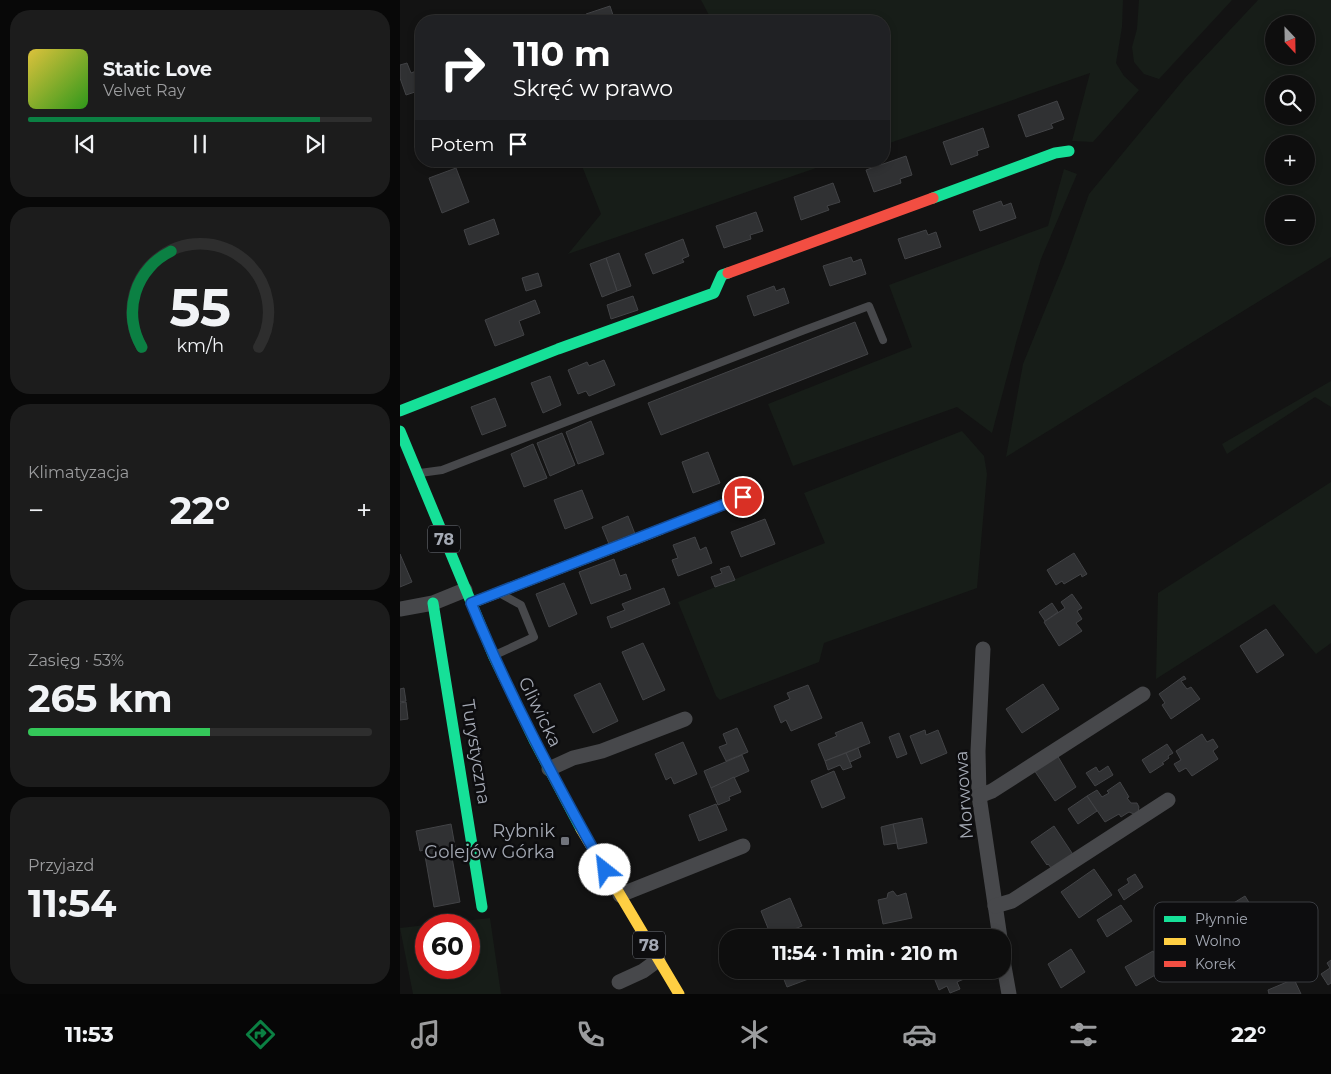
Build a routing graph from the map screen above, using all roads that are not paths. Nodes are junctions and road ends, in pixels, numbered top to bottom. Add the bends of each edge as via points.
1 (1069, 151) dead end
2 (883, 340) dead end
3 (400, 411) edge
4 (400, 431) edge
5 (418, 474) junction
6 (743, 497) dead end
7 (498, 593) junction
8 (468, 597) junction
9 (433, 603) junction
10 (400, 609) edge
11 (982, 649) dead end
12 (493, 655) junction
13 (1143, 694) dead end
14 (685, 719) dead end
15 (549, 768) junction
16 (979, 796) junction
17 (1168, 800) dead end
18 (743, 846) dead end
19 (620, 895) junction
20 (995, 906) junction
21 (482, 907) dead end
22 (999, 929) edge
23 (658, 960) junction
24 (1006, 979) edge
25 (619, 982) dead end
26 (679, 994) edge
27 (1008, 994) edge

1 - 3 street via 722,275 714,293
2 - 5 lane via 870,306 442,470
4 - 5 street, Gliwicka / 78
5 - 8 street, Gliwicka / 78
6 - 7 street
7 - 8 street
7 - 12 lane via 521,605 534,637
8 - 9 street
8 - 12 street, Gliwicka / 78
9 - 10 street
9 - 21 street, Turystyczna
11 - 16 street, Morwowa
12 - 15 street, Gliwicka / 78
13 - 16 street via 992,791
14 - 15 street
15 - 19 street, Gliwicka / 78
16 - 20 street, Morwowa
17 - 20 street via 1012,901
18 - 19 street
19 - 23 street, Gliwicka / 78
20 - 22 street, Morwowa
23 - 25 street
23 - 26 street, Gliwicka / 78
24 - 27 street

